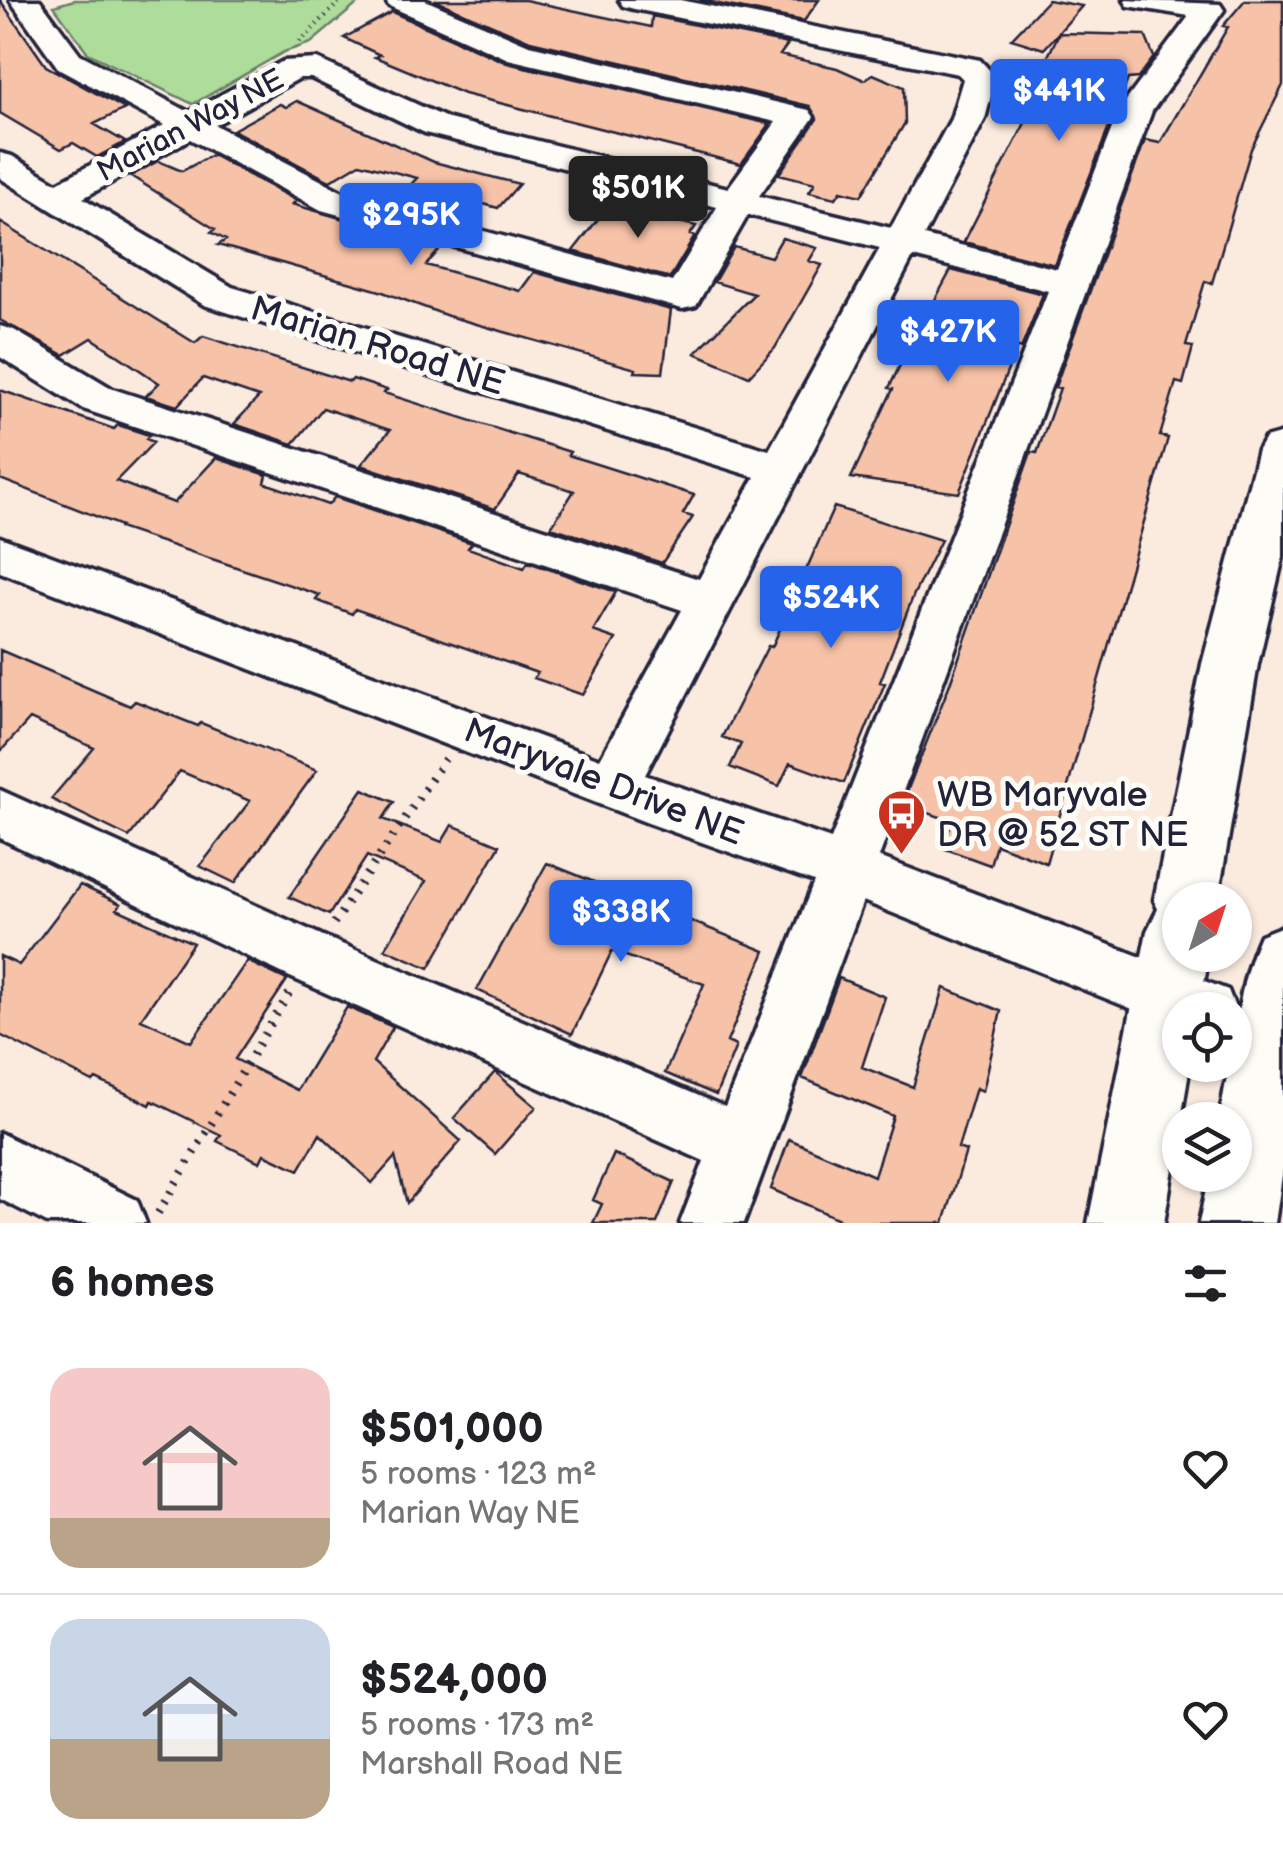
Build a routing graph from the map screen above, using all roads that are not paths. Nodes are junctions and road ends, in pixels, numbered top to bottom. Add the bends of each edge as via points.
1 (400, 0) edge
2 (634, 0) edge
3 (1139, 0) edge
4 (29, 1) edge
5 (1214, 5) edge
6 (191, 125) junction
7 (0, 163) edge
8 (56, 198) junction
9 (739, 201) junction
10 (900, 242) junction
11 (1069, 284) junction
12 (0, 339) edge
13 (1283, 450) edge
14 (783, 470) junction
15 (0, 554) edge
16 (710, 601) junction
17 (613, 785) junction
18 (0, 813) edge
19 (846, 870) junction
20 (1189, 882) edge
21 (1283, 957) edge
22 (1195, 992) edge
23 (1222, 992) edge
24 (1180, 1082) edge
25 (1221, 1082) edge
26 (741, 1145) junction
27 (0, 1165) edge
28 (114, 1223) edge
29 (712, 1223) edge
30 (1126, 1223) edge
31 (1237, 1223) edge

1 - 9 street via 519,52 797,116
2 - 10 street via 969,67 980,77 968,118
3 - 5 street
4 - 6 street via 68,61
5 - 11 street via 1136,110
6 - 8 street, Marian Way NE
6 - 9 street, Marian Way NE via 294,68 317,68 437,126
6 - 9 street via 334,202 682,297
7 - 8 street, Marian Road NE
8 - 14 street, Marian Road NE via 218,296
9 - 10 street, Marian Way NE
10 - 11 street, Marian Way NE
10 - 14 street
11 - 19 street
12 - 16 street via 98,399
13 - 20 main road via 1230,664
14 - 16 street
15 - 17 street, Maryvale Drive NE
16 - 17 street
17 - 19 street, Maryvale Drive NE
18 - 26 street via 310,958
19 - 22 street, Maryvale Drive NE
19 - 26 street
21 - 23 main road
24 - 30 main road
25 - 31 main road
26 - 29 street
27 - 28 street

